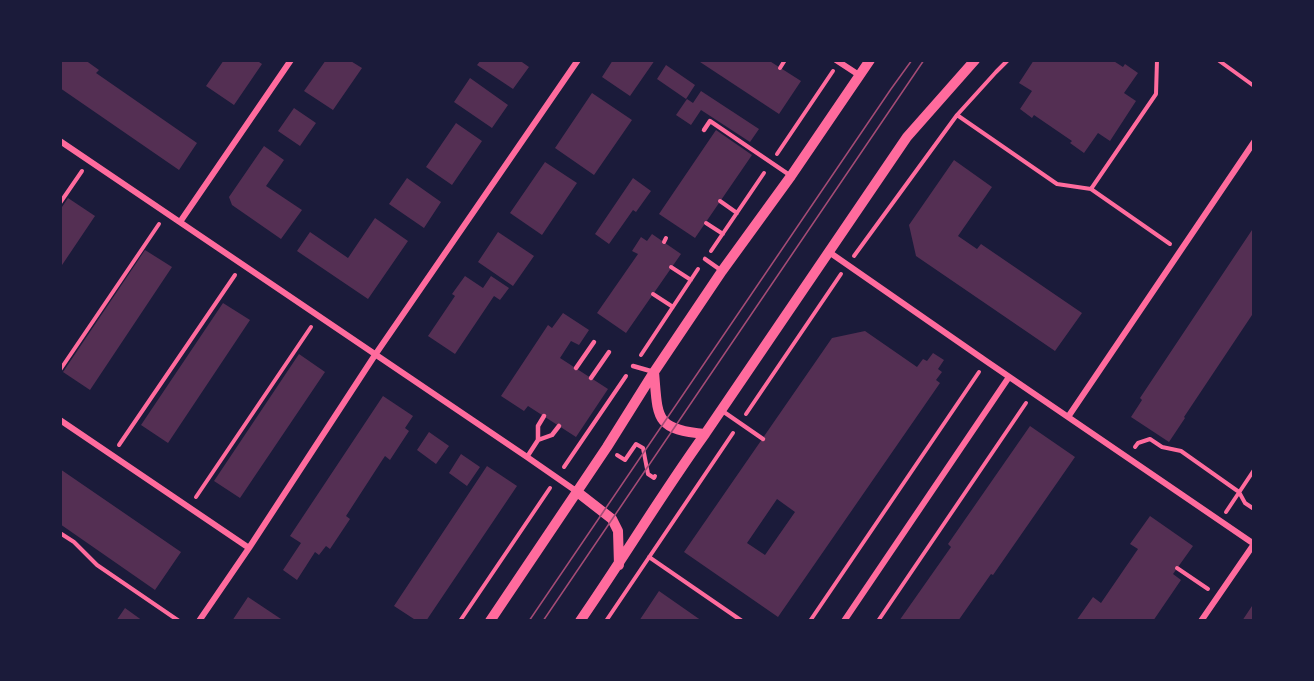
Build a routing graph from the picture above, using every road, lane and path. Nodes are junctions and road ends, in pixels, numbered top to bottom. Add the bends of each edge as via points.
1 (291, 60) edge
2 (578, 60) edge
3 (786, 60) edge
4 (870, 60) edge
5 (975, 60) edge
6 (1008, 60) edge
7 (1157, 60) edge
8 (1218, 60) edge
9 (838, 61) edge
10 (780, 68) dead end
11 (859, 75) junction
12 (1254, 86) edge
13 (957, 115) junction
14 (704, 130) dead end
15 (60, 141) edge
16 (1254, 142) edge
17 (89, 161) junction
18 (771, 163) junction
19 (791, 176) junction
20 (1091, 189) junction
21 (720, 201) dead end
22 (60, 203) edge
23 (166, 213) junction
24 (737, 213) junction
25 (180, 222) junction
26 (706, 223) dead end
27 (723, 234) junction
28 (829, 252) junction
29 (1180, 252) junction
30 (705, 260) junction
31 (242, 264) junction
32 (847, 265) junction
33 (671, 267) dead end
34 (722, 271) junction
35 (691, 280) junction
36 (653, 294) dead end
37 (673, 307) junction
38 (318, 316) junction
39 (594, 342) dead end
40 (609, 352) dead end
41 (375, 355) junction
42 (986, 361) junction
43 (633, 366) junction
44 (576, 368) dead end
45 (60, 370) edge
46 (654, 372) junction
47 (1009, 377) junction
48 (591, 378) dead end
49 (1032, 393) junction
50 (721, 410) junction
51 (544, 416) dead end
52 (1068, 417) junction
53 (60, 420) edge
54 (740, 423) junction
55 (558, 426) dead end
56 (705, 434) junction
57 (763, 439) dead end
58 (538, 440) junction
59 (607, 447) junction
60 (112, 455) junction
61 (527, 457) junction
62 (1128, 458) junction
63 (1254, 470) edge
64 (677, 472) junction
65 (557, 477) junction
66 (576, 491) junction
67 (1239, 492) junction
68 (189, 507) junction
69 (1230, 507) dead end
70 (1254, 509) edge
71 (60, 533) edge
72 (1254, 544) edge
73 (249, 548) junction
74 (650, 557) junction
75 (619, 565) junction
76 (1178, 568) dead end
77 (1218, 596) junction
78 (179, 621) edge
79 (199, 621) edge
80 (460, 621) edge
81 (490, 621) edge
82 (580, 621) edge
83 (606, 621) edge
84 (742, 621) edge
85 (810, 621) edge
86 (844, 621) edge
87 (878, 621) edge
88 (1201, 621) edge

1 - 25 street
2 - 41 street
3 - 10 path
4 - 11 street
5 - 28 street via 906,137
6 - 13 path
7 - 20 path via 1156,94
8 - 12 path
9 - 11 street
9 - 18 path
11 - 19 street
13 - 20 path via 1057,184
13 - 32 path
14 - 18 lane via 710,121
15 - 17 street
16 - 29 street
17 - 22 path
17 - 23 street
18 - 19 lane
18 - 24 path
19 - 34 street
20 - 29 path
21 - 24 path
23 - 25 street
23 - 45 path
24 - 27 path
25 - 31 street
26 - 27 path
27 - 30 path
28 - 32 street
28 - 50 street
29 - 52 street
30 - 34 lane
30 - 35 path
31 - 38 street
31 - 60 path
32 - 42 street
32 - 54 path
33 - 35 path
34 - 46 street
35 - 37 path
36 - 37 path
37 - 43 path
38 - 41 street
38 - 68 path
39 - 44 lane
40 - 48 lane
41 - 61 street
41 - 73 street
42 - 47 street
42 - 85 path
43 - 46 lane
43 - 65 path
46 - 56 street via 658,411 664,423 674,429
46 - 59 street
47 - 49 street
47 - 86 street
49 - 52 street
49 - 87 path
50 - 54 lane
50 - 56 street
51 - 58 lane via 538,426
52 - 62 street
53 - 60 street
54 - 57 lane
54 - 74 path
55 - 58 lane via 552,435
56 - 64 street
58 - 61 lane
59 - 64 path via 626,460 636,444 643,448 648,474 654,478 664,463
59 - 66 street
60 - 68 street
61 - 65 street
62 - 67 path via 1138,443 1150,439 1181,452
62 - 72 street
63 - 67 path
64 - 75 street
65 - 66 street
65 - 80 path
66 - 75 street via 612,519 618,531
66 - 81 street
67 - 69 path
67 - 70 path
68 - 73 street
71 - 78 path via 96,565
72 - 77 street
73 - 79 street
74 - 83 path
74 - 84 path
75 - 82 street
76 - 77 path
77 - 88 street

